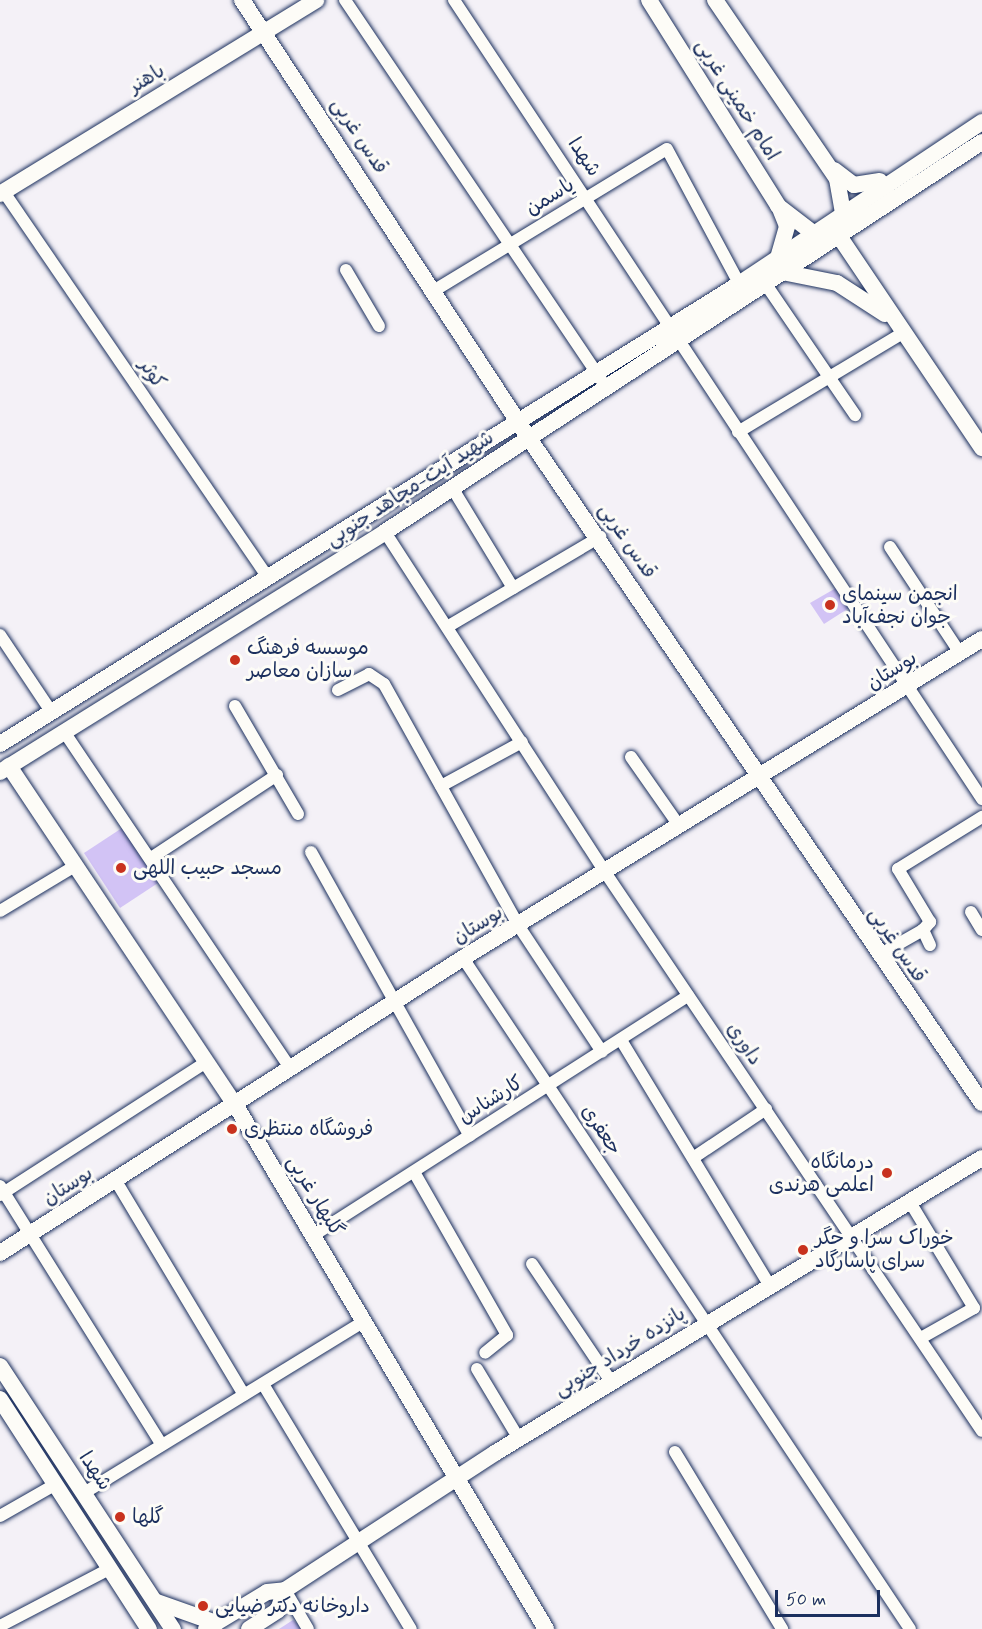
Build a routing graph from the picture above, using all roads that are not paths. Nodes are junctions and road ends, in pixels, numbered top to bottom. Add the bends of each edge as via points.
1 (242, 0) edge
2 (316, 0) edge
3 (345, 0) edge
4 (454, 0) edge
5 (649, 0) edge
6 (715, 0) edge
7 (265, 32) junction
8 (982, 122) edge
9 (982, 142) edge
10 (827, 163) junction
11 (900, 172) junction
12 (2, 193) edge
13 (586, 199) junction
14 (778, 206) junction
15 (846, 209) junction
16 (813, 232) junction
17 (839, 236) junction
18 (511, 244) junction
19 (779, 266) junction
20 (346, 270) dead end
21 (765, 283) junction
22 (435, 290) junction
23 (742, 290) junction
24 (379, 326) dead end
25 (899, 327) junction
26 (672, 334) junction
27 (828, 377) junction
28 (601, 379) junction
29 (855, 415) dead end
30 (518, 421) junction
31 (738, 432) junction
32 (528, 437) junction
33 (982, 448) edge
34 (453, 489) junction
35 (385, 532) junction
36 (600, 537) junction
37 (890, 547) dead end
38 (268, 578) junction
39 (513, 588) junction
40 (447, 627) junction
41 (0, 634) edge
42 (982, 639) edge
43 (960, 653) junction
44 (907, 686) junction
45 (338, 690) dead end
46 (235, 706) dead end
47 (52, 712) junction
48 (65, 733) junction
49 (522, 742) junction
50 (0, 744) edge
51 (631, 757) dead end
52 (5, 769) edge
53 (277, 775) junction
54 (759, 779) junction
55 (441, 786) junction
56 (982, 799) edge
57 (298, 814) dead end
58 (982, 817) edge
59 (680, 827) junction
60 (311, 852) dead end
61 (151, 858) junction
62 (75, 866) junction
63 (605, 872) junction
64 (0, 911) edge
65 (971, 912) dead end
66 (518, 925) junction
67 (923, 930) junction
68 (982, 930) edge
69 (930, 945) dead end
70 (879, 955) junction
71 (463, 958) junction
72 (688, 996) junction
73 (394, 1002) junction
74 (621, 1040) junction
75 (602, 1052) junction
76 (207, 1062) junction
77 (290, 1068) junction
78 (548, 1087) junction
79 (982, 1102) edge
80 (236, 1106) junction
81 (766, 1109) junction
82 (470, 1136) junction
83 (693, 1158) junction
84 (982, 1158) edge
85 (414, 1172) junction
86 (116, 1180) junction
87 (1, 1191) edge
88 (910, 1202) junction
89 (32, 1233) junction
90 (314, 1235) junction
91 (853, 1237) junction
92 (0, 1253) edge
93 (532, 1264) dead end
94 (770, 1286) junction
95 (364, 1321) junction
96 (706, 1324) junction
97 (921, 1338) junction
98 (485, 1353) dead end
99 (0, 1366) edge
100 (477, 1369) dead end
101 (612, 1383) junction
102 (263, 1384) junction
103 (244, 1395) junction
104 (0, 1399) edge
105 (982, 1431) edge
106 (519, 1439) junction
107 (162, 1445) junction
108 (675, 1452) dead end
109 (456, 1479) junction
110 (56, 1484) junction
111 (84, 1493) junction
112 (0, 1516) edge
113 (359, 1543) junction
114 (111, 1568) junction
115 (285, 1590) junction
116 (157, 1602) junction
117 (137, 1621) edge
118 (0, 1626) edge
119 (211, 1626) edge
120 (149, 1629) edge
121 (173, 1629) edge
122 (249, 1629) edge
123 (308, 1629) edge
124 (411, 1629) edge
125 (546, 1629) edge
126 (782, 1629) edge
127 (910, 1629) edge

1 - 7 street, قدس غربی
2 - 7 street, باهنر
3 - 18 street
4 - 13 street, شهدا
5 - 14 street, امام خمینی غربی
6 - 10 street, امام خمینی غربی
7 - 12 street, باهنر
7 - 22 street, قدس غربی
8 - 11 street
9 - 17 street, شهید آیت-مجاهد جنوبی
10 - 11 street via 854,185 868,186
10 - 15 street, امام خمینی غربی via 837,179
11 - 15 street, شهید آیت-مجاهد جنوبی
12 - 38 street, کوثر
13 - 18 street, یاسمن
13 - 23 street, یاسمن via 667,149
13 - 26 street, شهدا
14 - 16 street, امام خمینی غربی
14 - 19 street via 787,226
15 - 16 street, شهید آیت-مجاهد جنوبی
15 - 17 street
16 - 17 street
16 - 19 street, شهید آیت-مجاهد جنوبی
17 - 19 street, شهید آیت-مجاهد جنوبی
17 - 25 street
18 - 22 street, یاسمن
18 - 28 street
19 - 21 street, شهید آیت-مجاهد جنوبی
19 - 23 street, شهید آیت-مجاهد جنوبی
19 - 25 street via 837,283
20 - 24 street
21 - 23 street, شهید آیت-مجاهد جنوبی
21 - 27 street
22 - 30 street, قدس غربی
23 - 26 street, شهید آیت-مجاهد جنوبی
25 - 27 street
25 - 33 street
26 - 28 street, شهید آیت-مجاهد جنوبی
26 - 31 street, شهدا
27 - 29 street
27 - 31 street
28 - 30 street, شهید آیت-مجاهد جنوبی
28 - 32 street, شهید آیت-مجاهد جنوبی
30 - 32 street, قدس غربی
30 - 38 street, شهید آیت-مجاهد جنوبی
31 - 44 street, شهدا
32 - 34 street, شهید آیت-مجاهد جنوبی
32 - 36 street, قدس غربی
34 - 35 street, شهید آیت-مجاهد جنوبی
34 - 39 street
35 - 40 street, داوری
35 - 48 street, شهید آیت-مجاهد جنوبی
36 - 39 street
36 - 54 street, قدس غربی
37 - 43 street
38 - 47 street, شهید آیت-مجاهد جنوبی
39 - 40 street
40 - 49 street, داوری
41 - 47 street
42 - 43 street, بوستان
43 - 44 street, بوستان
44 - 54 street, بوستان
44 - 56 street, شهدا
45 - 55 street via 369,674 384,684
46 - 53 street
47 - 50 street, شهید آیت-مجاهد جنوبی
48 - 52 street, شهید آیت-مجاهد جنوبی
48 - 61 street
49 - 55 street
49 - 63 street, داوری
51 - 59 street
52 - 62 street, گلبهار غربی
53 - 57 street
53 - 61 street
54 - 59 street, بوستان
54 - 70 street, قدس غربی
55 - 66 street
58 - 67 street via 898,869 930,922
59 - 63 street, بوستان
60 - 73 street
61 - 77 street
62 - 64 street
62 - 76 street, گلبهار غربی
63 - 66 street, بوستان
63 - 72 street, داوری
65 - 68 street
66 - 71 street, بوستان
66 - 75 street
67 - 69 street
67 - 70 street
70 - 79 street, قدس غربی
71 - 73 street, بوستان
71 - 78 street, جعفری
72 - 74 street, کارشناس
72 - 81 street, داوری
73 - 77 street, بوستان
73 - 82 street
74 - 75 street, کارشناس
74 - 83 street
75 - 78 street, کارشناس
76 - 80 street, گلبهار غربی
76 - 87 street
77 - 80 street, بوستان
78 - 82 street, کارشناس
78 - 96 street, جعفری
80 - 86 street, بوستان
80 - 90 street, گلبهار غربی
81 - 83 street
81 - 91 street, داوری
82 - 85 street, کارشناس
83 - 94 street
84 - 88 street, پانزده خرداد جنوبی
85 - 90 street, کارشناس
85 - 98 street via 507,1335
86 - 89 street, بوستان
86 - 103 street
87 - 89 street
88 - 91 street, پانزده خرداد جنوبی
88 - 97 street via 974,1308
89 - 92 street, بوستان
89 - 107 street
90 - 95 street, گلبهار غربی
91 - 94 street, پانزده خرداد جنوبی
91 - 97 street, داوری
93 - 101 street
94 - 96 street, پانزده خرداد جنوبی
95 - 102 street
95 - 109 street, گلبهار غربی
96 - 101 street, پانزده خرداد جنوبی
96 - 127 street, جعفری
97 - 105 street, داوری
99 - 111 street, شهدا
100 - 106 street
101 - 106 street, پانزده خرداد جنوبی
102 - 103 street
102 - 113 street
103 - 107 street
104 - 110 street, شهدا
106 - 109 street, پانزده خرداد جنوبی
107 - 111 street
108 - 126 street
109 - 113 street, پانزده خرداد جنوبی
109 - 125 street, گلبهار غربی
110 - 112 street
110 - 114 street, شهدا
111 - 116 street, شهدا
113 - 115 street, پانزده خرداد جنوبی
113 - 124 street
114 - 117 street, شهدا
114 - 118 street
115 - 119 street via 267,1592
115 - 122 street via 278,1610
115 - 123 street
116 - 119 street
116 - 121 street, شهدا
117 - 120 street, شهدا

